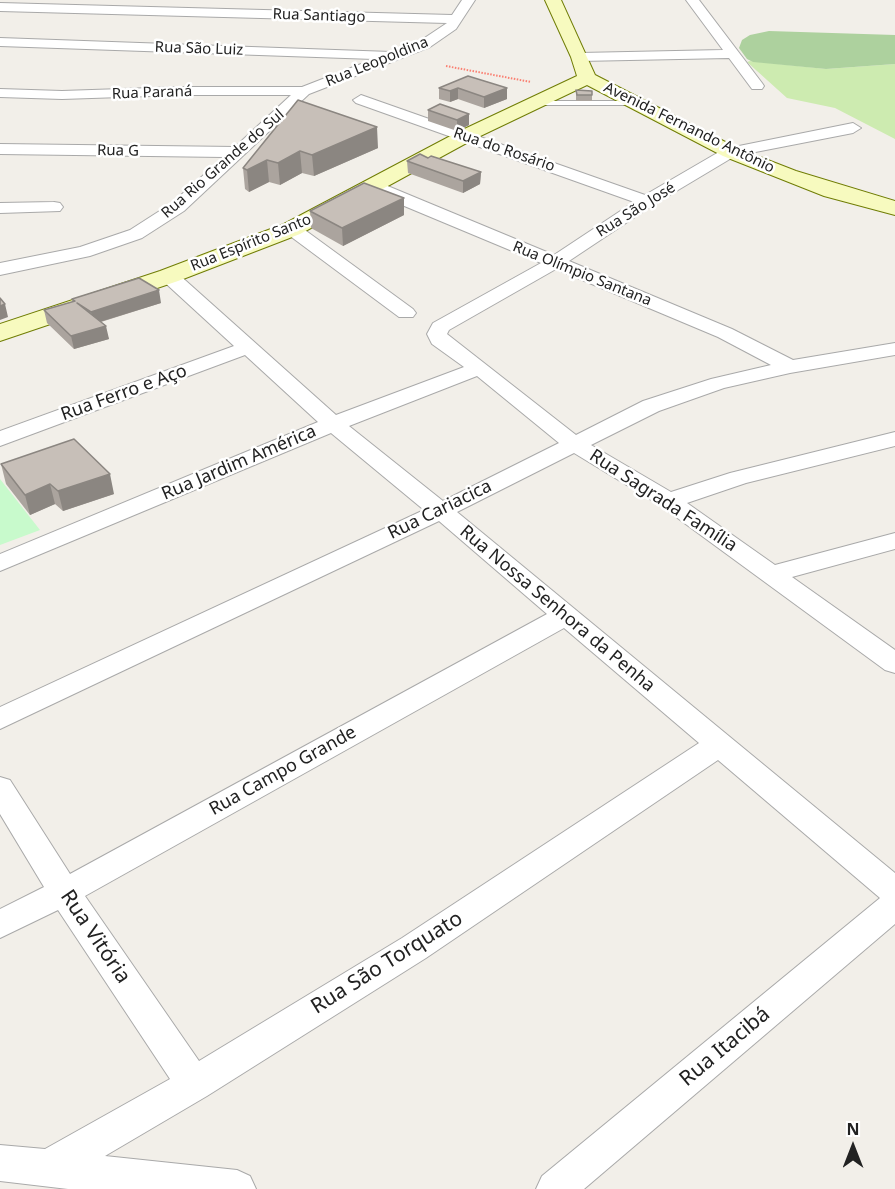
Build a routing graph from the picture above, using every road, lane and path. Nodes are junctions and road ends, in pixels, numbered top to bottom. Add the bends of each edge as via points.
1 (469, 0) edge
2 (553, 0) edge
3 (692, 0) edge
4 (0, 7) edge
5 (457, 19) junction
6 (0, 42) edge
7 (733, 54) junction
8 (399, 55) junction
9 (446, 66) dead end
10 (584, 68) junction
11 (757, 86) dead end
12 (561, 88) junction
13 (303, 91) junction
14 (0, 93) edge
15 (361, 100) dead end
16 (533, 103) junction
17 (635, 103) junction
18 (853, 128) dead end
19 (465, 136) junction
20 (0, 149) edge
21 (237, 152) junction
22 (730, 152) junction
23 (372, 186) junction
24 (647, 201) junction
25 (54, 207) dead end
26 (0, 208) edge
27 (895, 208) edge
28 (292, 229) junction
29 (554, 263) junction
30 (0, 269) edge
31 (169, 276) junction
32 (406, 313) dead end
33 (0, 333) edge
34 (437, 334) joint
35 (249, 346) junction
36 (895, 349) edge
37 (790, 367) junction
38 (480, 368) junction
39 (333, 424) junction
40 (0, 439) edge
41 (895, 439) edge
42 (574, 444) junction
43 (669, 501) junction
44 (441, 511) junction
45 (895, 541) edge
46 (0, 562) edge
47 (773, 574) junction
48 (565, 616) junction
49 (895, 663) edge
50 (0, 719) edge
51 (718, 745) junction
52 (0, 788) edge
53 (64, 892) junction
54 (895, 892) edge
55 (895, 905) edge
56 (0, 924) edge
57 (194, 1084) junction
58 (0, 1162) edge
59 (48, 1168) junction
60 (237, 1189) edge
61 (555, 1189) edge

1 - 5 street, Rua Leopoldina
2 - 10 street
3 - 7 street
4 - 5 street, Rua Santiago
5 - 8 street, Rua Leopoldina via 434,39
6 - 8 street, Rua São Luiz
7 - 10 street
7 - 11 street
8 - 13 street, Rua Leopoldina
9 - 12 path
10 - 12 street, Rua Espírito Santo
10 - 17 street, Avenida Fernando Antônio
12 - 16 street, Rua Espírito Santo
13 - 14 street, Rua Paraná
13 - 21 street, Rua Rio Grande do Sul
15 - 19 street, Rua do Rosário
16 - 17 lane
16 - 19 street, Rua Espírito Santo
17 - 22 street, Avenida Fernando Antônio
18 - 22 street, Rua São José
19 - 23 street, Rua Espírito Santo
19 - 24 street, Rua do Rosário
20 - 21 street, Rua G
21 - 30 street, Rua Rio Grande do Sul via 178,207 136,234 84,252
22 - 24 street, Rua São José
22 - 27 street, Avenida Fernando Antônio via 832,191
23 - 28 street, Rua Espírito Santo
23 - 29 street, Rua Olímpio Santana
24 - 29 street, Rua São José
25 - 26 street
28 - 31 street, Rua Espírito Santo
28 - 32 street
29 - 34 street, Rua São José via 440,327
29 - 37 street, Rua Olímpio Santana via 725,333
31 - 33 street, Rua Espírito Santo
31 - 35 street, Rua Nossa Senhora da Penha
34 - 38 street, Rua Sagrada Família via 439,340
35 - 39 street, Rua Nossa Senhora da Penha
35 - 40 street, Rua Ferro e Aço
36 - 37 street, Rua Cariacica
37 - 42 street, Rua Cariacica via 718,383 651,406
38 - 39 street, Rua Jardim América
38 - 42 street, Rua Sagrada Família
39 - 44 street, Rua Nossa Senhora da Penha
39 - 46 street, Rua Jardim América
41 - 43 street via 738,478
42 - 43 street, Rua Sagrada Família
42 - 44 street, Rua Cariacica
43 - 47 street, Rua Sagrada Família
44 - 48 street, Rua Nossa Senhora da Penha
44 - 50 street, Rua Cariacica
45 - 47 street
47 - 49 street, Rua Sagrada Família
48 - 51 street, Rua Nossa Senhora da Penha
48 - 53 street, Rua Campo Grande
51 - 54 street, Rua Nossa Senhora da Penha
51 - 57 street, Rua São Torquato via 414,948
52 - 53 street, Rua Vitória
53 - 56 street, Rua Campo Grande
53 - 57 street, Rua Vitória
55 - 61 street, Rua Itacibá
57 - 59 street, Rua São Torquato
58 - 59 street
59 - 60 street

